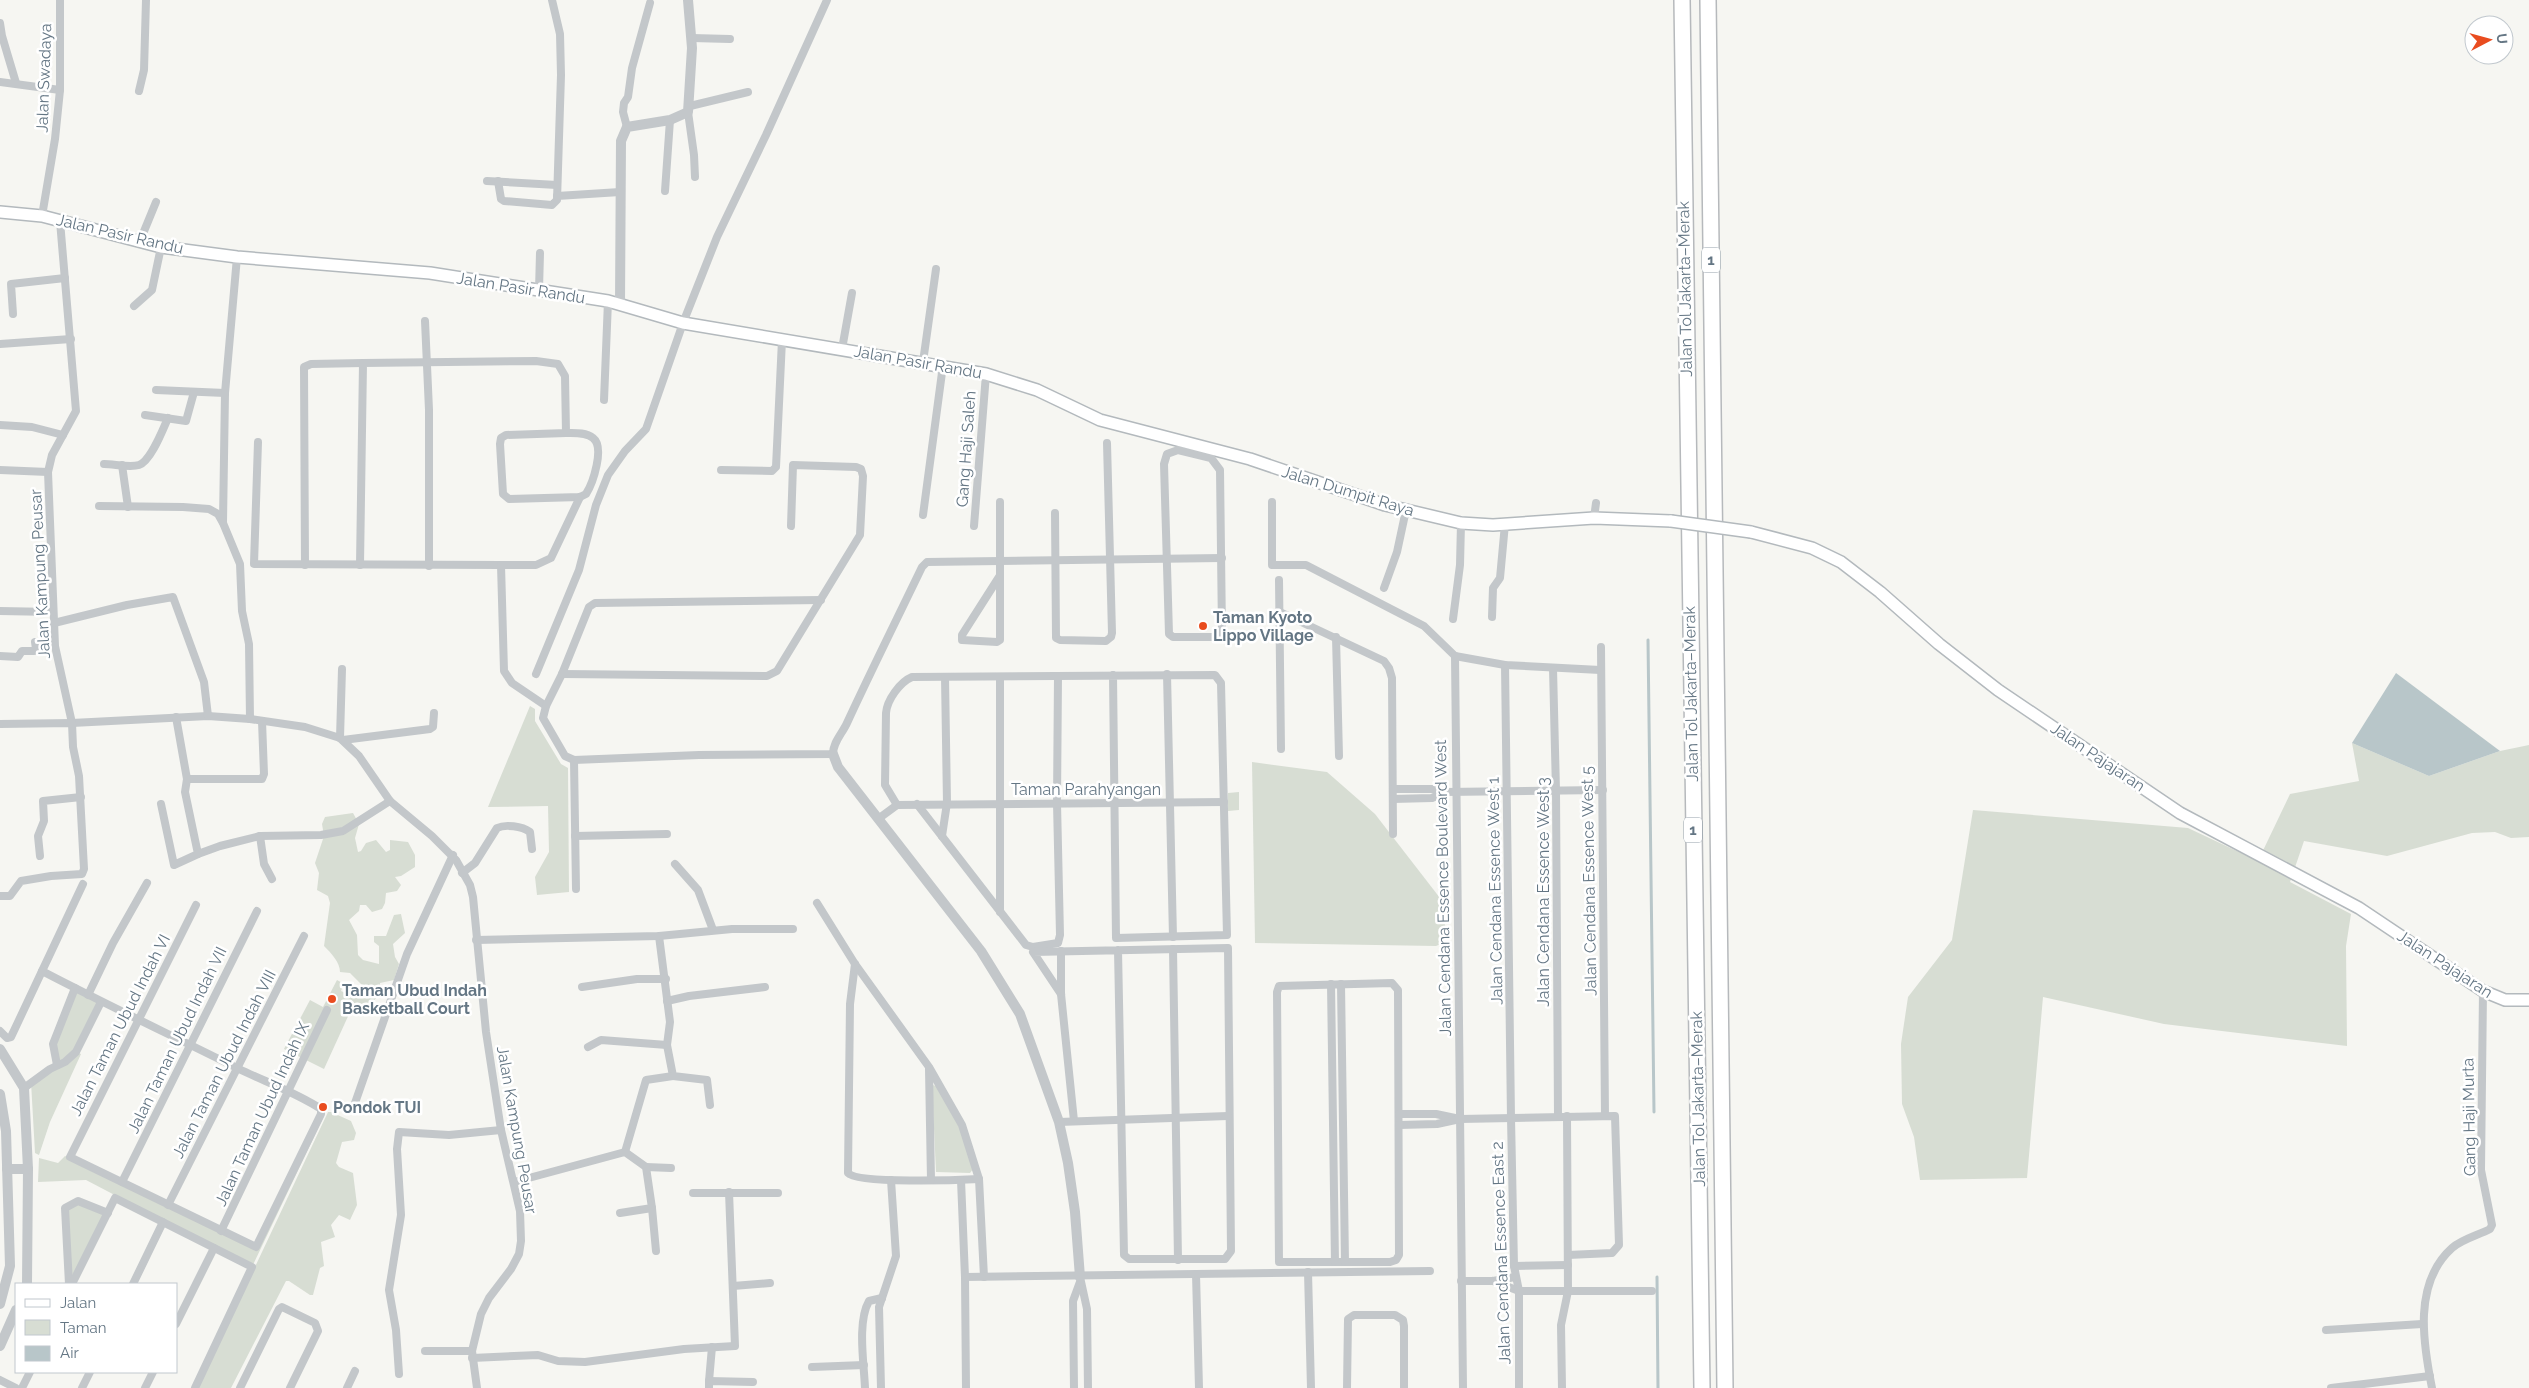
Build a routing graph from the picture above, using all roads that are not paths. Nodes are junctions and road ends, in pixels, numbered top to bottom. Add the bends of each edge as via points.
1 (60, 0) edge
2 (146, 0) edge
3 (552, 0) edge
4 (688, 0) edge
5 (827, 0) edge
6 (1682, 0) edge
7 (1708, 0) edge
8 (650, 3) dead end
9 (0, 23) edge
10 (692, 38) junction
11 (730, 38) dead end
12 (0, 82) edge
13 (16, 83) junction
14 (60, 90) junction
15 (139, 91) dead end
16 (748, 92) dead end
17 (689, 109) junction
18 (670, 120) junction
19 (627, 127) junction
20 (695, 177) dead end
21 (487, 181) dead end
22 (498, 182) junction
23 (557, 184) junction
24 (665, 191) dead end
25 (620, 192) junction
26 (557, 196) junction
27 (156, 202) dead end
28 (0, 212) edge
29 (42, 216) junction
30 (60, 221) junction
31 (140, 241) junction
32 (161, 247) junction
33 (540, 253) dead end
34 (237, 257) junction
35 (936, 269) dead end
36 (65, 278) junction
37 (539, 290) junction
38 (852, 293) dead end
39 (608, 301) junction
40 (620, 304) junction
41 (134, 306) dead end
42 (13, 314) dead end
43 (425, 322) dead end
44 (683, 323) junction
45 (70, 339) junction
46 (782, 340) junction
47 (0, 344) edge
48 (842, 349) junction
49 (428, 361) junction
50 (922, 362) junction
51 (363, 363) junction
52 (943, 366) junction
53 (986, 374) junction
54 (156, 390) dead end
55 (1037, 390) joint
56 (194, 392) junction
57 (224, 393) junction
58 (604, 400) dead end
59 (145, 415) dead end
60 (168, 418) junction
61 (0, 425) edge
62 (566, 433) junction
63 (63, 435) junction
64 (258, 442) dead end
65 (1107, 442) dead end
66 (104, 464) dead end
67 (122, 465) junction
68 (0, 470) edge
69 (721, 470) dead end
70 (48, 472) junction
71 (580, 497) junction
72 (1000, 502) dead end
73 (1272, 502) dead end
74 (1596, 503) dead end
75 (99, 506) dead end
76 (128, 507) junction
77 (1406, 510) junction
78 (1055, 513) dead end
79 (923, 515) dead end
80 (1594, 518) junction
81 (1671, 521) joint
82 (224, 523) junction
83 (1461, 523) junction
84 (1505, 524) junction
85 (790, 526) dead end
86 (974, 526) dead end
87 (1110, 558) junction
88 (1166, 558) junction
89 (1222, 558) junction
90 (999, 560) junction
91 (1056, 560) junction
92 (305, 565) junction
93 (360, 565) junction
94 (501, 565) junction
95 (429, 566) junction
96 (999, 577) junction
97 (1280, 580) dead end
98 (1384, 588) dead end
99 (821, 600) junction
100 (0, 611) edge
101 (53, 612) junction
102 (1280, 612) junction
103 (1492, 617) dead end
104 (1453, 619) dead end
105 (54, 623) junction
106 (1336, 637) junction
107 (35, 642) dead end
108 (1601, 647) dead end
109 (0, 656) edge
110 (1455, 656) junction
111 (1505, 665) junction
112 (1553, 668) junction
113 (342, 669) dead end
114 (1600, 670) junction
115 (536, 674) dead end
116 (562, 674) junction
117 (1167, 674) junction
118 (1113, 675) junction
119 (1058, 676) junction
120 (1000, 677) junction
121 (945, 678) junction
122 (546, 706) junction
123 (434, 713) dead end
124 (208, 716) junction
125 (176, 717) junction
126 (250, 719) junction
127 (262, 721) junction
128 (72, 723) junction
129 (0, 724) edge
130 (342, 739) junction
131 (1281, 749) dead end
132 (833, 754) junction
133 (1338, 756) dead end
134 (574, 760) junction
135 (186, 779) junction
136 (1393, 789) junction
137 (1602, 790) junction
138 (1556, 791) junction
139 (1445, 792) junction
140 (1456, 792) junction
141 (1508, 792) junction
142 (81, 797) junction
143 (1393, 799) junction
144 (390, 801) junction
145 (1057, 802) junction
146 (1224, 802) junction
147 (947, 803) junction
148 (1001, 803) junction
149 (1114, 803) junction
150 (1170, 803) junction
151 (161, 804) dead end
152 (917, 804) junction
153 (897, 805) junction
154 (878, 819) junction
155 (666, 834) dead end
156 (1393, 834) dead end
157 (260, 836) junction
158 (575, 836) junction
159 (942, 836) junction
160 (532, 849) dead end
161 (198, 854) junction
162 (453, 855) junction
163 (40, 856) dead end
164 (675, 864) dead end
165 (462, 873) junction
166 (272, 879) dead end
167 (147, 883) dead end
168 (83, 884) dead end
169 (576, 889) dead end
170 (0, 896) edge
171 (817, 903) dead end
172 (196, 905) dead end
173 (257, 911) dead end
174 (1000, 912) junction
175 (793, 929) dead end
176 (713, 930) junction
177 (304, 936) dead end
178 (659, 936) junction
179 (1173, 937) junction
180 (476, 940) junction
181 (1173, 948) junction
182 (1118, 950) junction
183 (1061, 951) junction
184 (854, 964) junction
185 (42, 971) junction
186 (666, 979) junction
187 (1331, 984) junction
188 (1341, 984) junction
189 (582, 987) dead end
190 (766, 987) dead end
191 (75, 988) junction
192 (2483, 992) junction
193 (1061, 994) junction
194 (88, 995) junction
195 (2529, 1000) edge
196 (667, 1001) junction
197 (101, 1002) junction
198 (327, 1010) dead end
199 (137, 1019) junction
200 (0, 1031) edge
201 (189, 1044) junction
202 (667, 1045) junction
203 (588, 1047) dead end
204 (0, 1049) edge
205 (57, 1065) junction
206 (929, 1067) junction
207 (237, 1068) junction
208 (672, 1076) junction
209 (24, 1088) junction
210 (286, 1092) junction
211 (0, 1094) edge
212 (355, 1103) dead end
213 (710, 1105) dead end
214 (1333, 1114) junction
215 (1343, 1114) junction
216 (1399, 1114) junction
217 (1228, 1116) junction
218 (1558, 1116) junction
219 (1567, 1116) junction
220 (1605, 1116) junction
221 (1177, 1117) junction
222 (1511, 1118) junction
223 (1121, 1119) junction
224 (1460, 1119) junction
225 (1074, 1121) junction
226 (1059, 1122) junction
227 (1399, 1125) junction
228 (501, 1130) junction
229 (625, 1152) junction
230 (646, 1167) junction
231 (671, 1168) dead end
232 (6, 1169) junction
233 (28, 1169) junction
234 (891, 1180) junction
235 (931, 1180) junction
236 (961, 1180) junction
237 (979, 1180) junction
238 (122, 1182) junction
239 (514, 1182) junction
240 (729, 1192) junction
241 (693, 1193) dead end
242 (778, 1193) dead end
243 (168, 1205) junction
244 (652, 1208) junction
245 (108, 1213) junction
246 (620, 1213) dead end
247 (164, 1222) junction
248 (222, 1231) junction
249 (214, 1248) junction
250 (656, 1251) dead end
251 (1568, 1255) junction
252 (1178, 1260) junction
253 (1335, 1262) junction
254 (1345, 1262) junction
255 (1568, 1265) junction
256 (1514, 1266) junction
257 (1430, 1271) dead end
258 (1308, 1272) junction
259 (1196, 1274) junction
260 (984, 1276) junction
261 (965, 1277) junction
262 (1515, 1277) junction
263 (1080, 1280) junction
264 (1461, 1281) junction
265 (770, 1282) dead end
266 (1493, 1282) junction
267 (27, 1283) edge
268 (70, 1283) edge
269 (71, 1283) edge
270 (134, 1283) edge
271 (733, 1286) junction
272 (1519, 1291) junction
273 (1568, 1291) junction
274 (1652, 1291) dead end
275 (882, 1298) junction
276 (0, 1304) edge
277 (15, 1312) edge
278 (178, 1320) edge
279 (2422, 1324) junction
280 (2326, 1330) dead end
281 (0, 1346) edge
282 (712, 1347) junction
283 (425, 1351) dead end
284 (472, 1354) junction
285 (864, 1365) junction
286 (812, 1367) dead end
287 (355, 1371) dead end
288 (30, 1373) edge
289 (90, 1373) edge
290 (152, 1373) edge
291 (399, 1374) dead end
292 (2430, 1376) junction
293 (0, 1380) edge
294 (753, 1382) dead end
295 (709, 1385) edge
296 (16, 1388) edge
297 (22, 1388) edge
298 (82, 1388) edge
299 (145, 1388) edge
300 (195, 1388) edge
301 (240, 1388) edge
302 (290, 1388) edge
303 (346, 1388) edge
304 (477, 1388) edge
305 (865, 1388) edge
306 (881, 1388) edge
307 (966, 1388) edge
308 (1074, 1388) edge
309 (1088, 1388) edge
310 (1199, 1388) edge
311 (1311, 1388) edge
312 (1347, 1388) edge
313 (1404, 1388) edge
314 (1463, 1388) edge
315 (1519, 1388) edge
316 (1562, 1388) edge
317 (1702, 1388) edge
318 (1725, 1388) edge
319 (2331, 1388) edge
320 (2432, 1388) edge

1 - 14 street, Jalan Swadaya
2 - 15 street via 144,70
3 - 23 street via 560,34
4 - 10 street
5 - 44 street via 718,237
6 - 317 highway, Jalan Tol Jakarta–Merak / 1
7 - 318 highway, Jalan Tol Jakarta–Merak / 1
8 - 19 street via 624,103
9 - 13 street
10 - 11 street
10 - 17 street
12 - 13 street
13 - 14 street
14 - 29 street, Jalan Swadaya via 56,139
16 - 17 street
17 - 18 street
17 - 20 street
18 - 19 street
18 - 24 street
19 - 25 street via 621,141
21 - 22 street
22 - 23 street
22 - 26 street via 504,202 552,205 556,204
23 - 26 street
25 - 26 street
25 - 40 street
27 - 31 street
28 - 29 main road, Jalan Pasir Randu
29 - 30 main road, Jalan Pasir Randu
30 - 31 main road, Jalan Pasir Randu
30 - 36 street, Jalan Kampung Peusar
31 - 32 main road, Jalan Pasir Randu
32 - 34 main road, Jalan Pasir Randu
32 - 41 street via 152,290
33 - 37 street
34 - 37 main road, Jalan Pasir Randu via 430,273
34 - 57 street
35 - 50 street
36 - 42 street via 11,284
36 - 45 street, Jalan Kampung Peusar
37 - 39 main road, Jalan Pasir Randu
38 - 48 street
39 - 40 main road, Jalan Pasir Randu
39 - 58 street
40 - 44 main road, Jalan Pasir Randu
43 - 49 street
44 - 46 main road, Jalan Pasir Randu
44 - 115 street via 646,429 608,475 596,505 579,570
45 - 47 street
45 - 63 street, Jalan Kampung Peusar via 76,411
46 - 48 main road, Jalan Pasir Randu
46 - 69 street via 776,467 772,470
48 - 50 main road, Jalan Pasir Randu
49 - 51 street
49 - 62 street via 558,364 565,376
49 - 95 street
50 - 52 main road, Jalan Pasir Randu
51 - 92 street via 311,364 304,367
51 - 93 street
52 - 53 main road, Jalan Pasir Randu
52 - 79 street
53 - 55 main road, Jalan Pasir Randu
53 - 86 street, Gang Haji Saleh
54 - 56 street
55 - 77 main road, Jalan Dumpit Raya via 1100,420 1250,459 1318,484
56 - 57 street
56 - 60 street via 186,421
57 - 82 street
59 - 60 street
60 - 67 street via 158,442 144,462 139,466
61 - 63 street via 32,426
62 - 71 street via 592,436 597,442 598,460 588,490
62 - 71 street via 506,435 501,438 503,494 509,499
63 - 70 street, Jalan Kampung Peusar via 52,455
64 - 92 street via 254,564
65 - 87 street
66 - 67 street
67 - 76 street
68 - 70 street
70 - 101 street, Jalan Kampung Peusar
71 - 94 street via 551,558 536,565
72 - 90 street
73 - 110 street via 1272,565 1306,565 1424,626
74 - 80 street
75 - 76 street
76 - 82 street via 209,510 218,514
77 - 83 main road, Jalan Dumpit Raya
77 - 98 street via 1398,552
78 - 91 street
80 - 81 main road, Jalan Dumpit Raya
80 - 84 main road, Jalan Dumpit Raya
81 - 192 main road, Jalan Pajajaran, bridge via 1750,532 1812,548 1841,562 1998,690 2180,812 2359,908
82 - 126 street via 240,564 242,612 249,644
83 - 84 main road, Jalan Dumpit Raya
83 - 104 street
84 - 103 street via 1500,578 1493,588
85 - 99 street via 792,465 861,469 860,535
87 - 88 street
87 - 91 street
87 - 91 street via 1112,633 1106,641 1056,638
88 - 89 street
88 - 89 street via 1168,634 1173,637 1218,637 1222,634
88 - 89 street via 1164,464 1167,454 1178,450 1212,458 1220,470
90 - 91 street
90 - 96 street
90 - 132 street via 936,560 922,567 835,742
92 - 93 street
93 - 95 street
94 - 95 street
94 - 122 street via 504,671 512,683
96 - 96 street via 1000,640 962,640 962,635
97 - 102 street
99 - 116 street via 777,672 771,675
99 - 116 street via 595,603 589,607
100 - 101 street
101 - 105 street, Jalan Kampung Peusar
102 - 106 street
102 - 131 street
105 - 124 street via 173,597 204,682
105 - 128 street, Jalan Kampung Peusar via 57,654
106 - 133 street
106 - 136 street via 1384,661 1389,668 1392,678
107 - 109 street via 34,651 22,651 18,657
108 - 114 street, Jalan Cendana Essence West 5
110 - 111 street
110 - 140 street, Jalan Cendana Essence Boulevard West
111 - 112 street
111 - 141 street, Jalan Cendana Essence West 1
112 - 114 street
112 - 138 street, Jalan Cendana Essence West 3
113 - 130 street
114 - 137 street, Jalan Cendana Essence West 5
116 - 122 street
117 - 118 street
117 - 146 street via 1211,674 1220,679
117 - 150 street
118 - 119 street
118 - 149 street
119 - 120 street
119 - 145 street
120 - 121 street
120 - 148 street
121 - 147 street
121 - 153 street via 906,679 888,705 885,785
122 - 134 street via 543,718 565,756
123 - 130 street via 430,729
124 - 125 street
124 - 126 street
125 - 128 street
125 - 135 street
126 - 127 street
127 - 130 street via 305,728
127 - 135 street via 262,779
128 - 129 street
128 - 142 street, Jalan Kampung Peusar
130 - 144 street, Jalan Kampung Peusar via 359,756
132 - 134 street
132 - 154 street via 838,767
134 - 158 street
135 - 161 street via 185,792
136 - 139 street
136 - 143 street
137 - 138 street
137 - 220 street, Jalan Cendana Essence West 5
138 - 141 street
138 - 218 street, Jalan Cendana Essence West 3
139 - 140 street
139 - 143 street via 1432,798
140 - 141 street
140 - 224 street, Jalan Cendana Essence Boulevard West
141 - 222 street, Jalan Cendana Essence West 1
142 - 163 street via 43,801 44,821 38,836
142 - 170 street, Jalan Kampung Peusar via 84,832 82,874 21,881 10,896
143 - 156 street
144 - 157 street via 343,831 321,835
144 - 162 street, Jalan Kampung Peusar
145 - 148 street, Taman Parahyangan
145 - 149 street, Taman Parahyangan
145 - 174 street via 1060,939 1055,945 1029,946
146 - 150 street, Taman Parahyangan
146 - 179 street via 1227,935
147 - 148 street, Taman Parahyangan
147 - 152 street, Taman Parahyangan
147 - 159 street
148 - 174 street
149 - 150 street, Taman Parahyangan
149 - 179 street via 1116,938
150 - 179 street
151 - 161 street via 174,866
152 - 153 street, Taman Parahyangan
152 - 159 street
153 - 154 street
154 - 226 street via 999,978 1020,1014
155 - 158 street
157 - 161 street
157 - 166 street via 264,864
158 - 169 street
159 - 174 street
160 - 165 street via 530,832 502,826 497,828 475,863
162 - 165 street, Jalan Kampung Peusar
162 - 212 street via 407,954
164 - 176 street via 698,890
165 - 180 street, Jalan Kampung Peusar via 473,897
167 - 194 street
168 - 185 street
171 - 184 street
172 - 199 street, Jalan Taman Ubud Indah VI
173 - 201 street, Jalan Taman Ubud Indah VII
175 - 176 street
176 - 178 street
177 - 207 street, Jalan Taman Ubud Indah VIII
178 - 180 street
178 - 186 street
180 - 228 street, Jalan Kampung Peusar
181 - 182 street
181 - 217 street via 1228,948
181 - 221 street
182 - 183 street
182 - 223 street
183 - 193 street
183 - 193 street via 1033,952
184 - 206 street
184 - 234 street via 850,1004 848,1173 858,1178
185 - 191 street
185 - 200 street via 9,1038
186 - 189 street via 637,979
186 - 196 street
187 - 188 street
187 - 214 street
187 - 253 street via 1284,984 1277,992 1278,1258 1284,1264
188 - 215 street
188 - 216 street via 1392,982 1398,990
190 - 196 street
191 - 194 street
191 - 205 street via 54,1038
192 - 195 main road, Jalan Pajajaran via 2505,1000
192 - 279 street, Gang Haji Murta via 2481,1170 2492,1225 2490,1229 2453,1247 2443,1258 2431,1279
193 - 225 street
194 - 197 street
196 - 202 street via 670,1022
197 - 199 street
197 - 205 street via 76,1052
198 - 210 street, Jalan Taman Ubud Indah IX
199 - 201 street
199 - 238 street, Jalan Taman Ubud Indah VI via 70,1157
201 - 207 street
201 - 238 street, Jalan Taman Ubud Indah VII
202 - 203 street via 600,1040
202 - 208 street
204 - 209 street
205 - 209 street
206 - 235 street
206 - 237 street via 962,1125
207 - 210 street
207 - 243 street, Jalan Taman Ubud Indah VIII
208 - 213 street via 707,1080
208 - 229 street via 646,1080
209 - 233 street
210 - 248 street, Jalan Taman Ubud Indah IX
210 - 248 street via 322,1110 256,1247
211 - 232 street via 6,1131
214 - 215 street
214 - 253 street
215 - 254 street
216 - 224 street via 1436,1114
216 - 227 street
217 - 221 street
217 - 252 street via 1231,1251 1225,1259
218 - 219 street
218 - 222 street
219 - 220 street
219 - 251 street
220 - 251 street via 1615,1116 1619,1245 1612,1252
221 - 223 street
221 - 252 street
222 - 224 street
222 - 256 street, Jalan Cendana Essence East 2
223 - 225 street
223 - 252 street via 1124,1255 1129,1259
224 - 227 street via 1437,1124
224 - 264 street, Jalan Cendana Essence Boulevard West
225 - 226 street
226 - 263 street via 1075,1212
227 - 254 street via 1399,1254 1390,1262
228 - 239 street, Jalan Kampung Peusar
228 - 291 street via 449,1135 399,1132 401,1215 389,1290
229 - 230 street
229 - 239 street
230 - 231 street
230 - 244 street
232 - 233 street
232 - 276 street via 10,1266
233 - 267 street
234 - 235 street
234 - 275 street via 896,1256
235 - 236 street
236 - 237 street
236 - 261 street
237 - 260 street
238 - 243 street
239 - 284 street, Jalan Kampung Peusar via 520,1211 519,1254 481,1314
240 - 241 street
240 - 242 street
240 - 271 street
243 - 248 street
244 - 246 street
244 - 250 street
245 - 247 street via 115,1198
245 - 268 street via 78,1201 65,1208
245 - 269 street
247 - 249 street
247 - 270 street
249 - 278 street
249 - 300 street via 252,1267
251 - 255 street
253 - 254 street
255 - 256 street
255 - 273 street
256 - 262 street, Jalan Cendana Essence East 2
257 - 258 street
258 - 259 street
258 - 311 street
259 - 263 street
259 - 310 street
260 - 261 street
260 - 263 street
261 - 307 street
262 - 266 street
262 - 272 street, Jalan Cendana Essence East 2
263 - 308 street via 1073,1302
263 - 309 street via 1087,1309
264 - 266 street
264 - 314 street, Jalan Cendana Essence Boulevard West
265 - 271 street
266 - 272 street
271 - 282 street via 735,1346
272 - 273 street
272 - 315 street, Jalan Cendana Essence East 2
273 - 274 street
273 - 316 street via 1561,1326
275 - 285 street via 869,1301 864,1309
275 - 306 street via 879,1317
277 - 281 street
279 - 280 street
279 - 292 street, Gang Haji Murta
282 - 284 street via 585,1362 558,1361 538,1355
282 - 295 street
283 - 284 street
284 - 304 street, Jalan Kampung Peusar
285 - 286 street
285 - 305 street
287 - 303 street
288 - 297 street
289 - 298 street
290 - 299 street
292 - 319 street
292 - 320 street, Gang Haji Murta
293 - 296 street
294 - 295 street
301 - 302 street via 282,1307 315,1323 318,1331
312 - 313 street via 1348,1319 1395,1315 1403,1320 1404,1326

